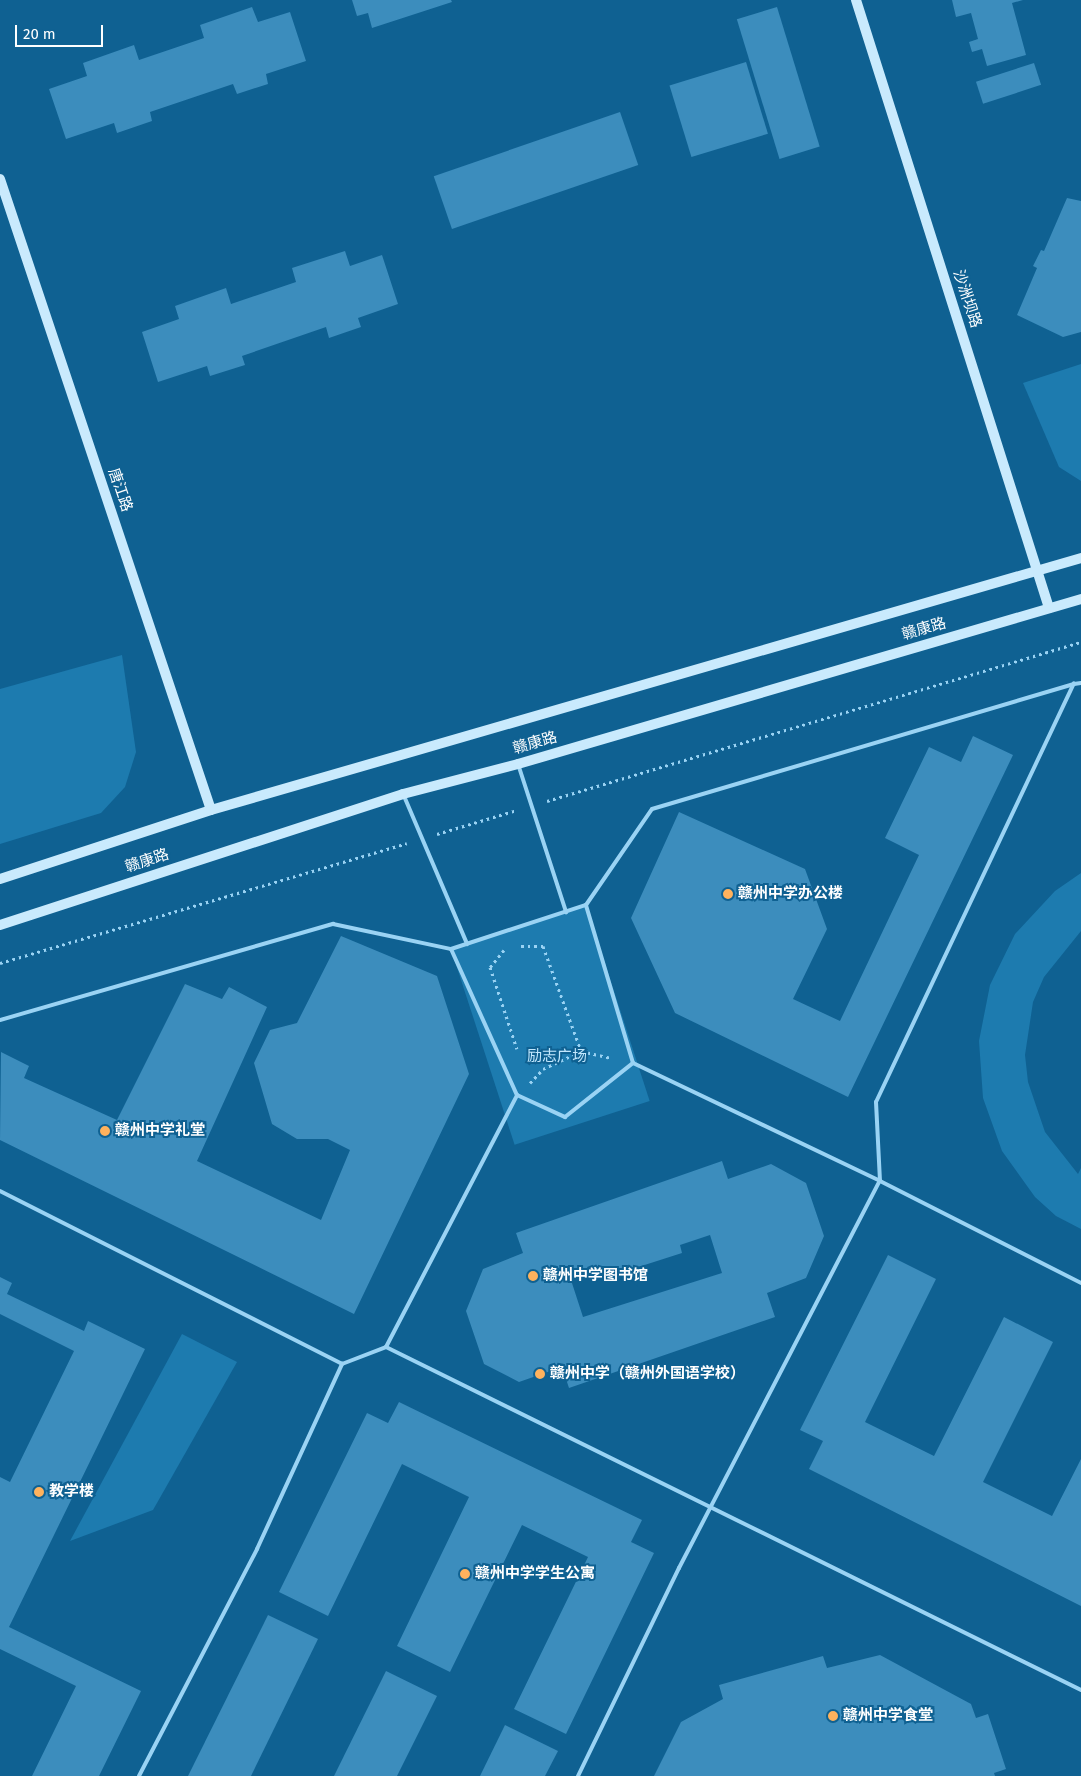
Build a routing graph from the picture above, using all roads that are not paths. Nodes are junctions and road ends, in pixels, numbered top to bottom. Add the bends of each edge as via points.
1 (856, 0) edge
2 (0, 179) edge
3 (1081, 558) edge
4 (1038, 572) junction
5 (1081, 599) edge
6 (1049, 608) junction
7 (1081, 683) edge
8 (1074, 684) junction
9 (518, 764) junction
10 (403, 794) junction
11 (212, 810) junction
12 (0, 879) edge
13 (586, 905) junction
14 (566, 912) junction
15 (0, 925) edge
16 (467, 944) junction
17 (451, 949) junction
18 (0, 1020) edge
19 (634, 1063) junction
20 (517, 1096) junction
21 (880, 1181) junction
22 (0, 1191) edge
23 (1081, 1283) edge
24 (386, 1347) junction
25 (342, 1364) junction
26 (709, 1509) junction
27 (1081, 1690) edge
28 (139, 1776) edge
29 (578, 1776) edge

1 - 4 main road, 沙洲坝路
2 - 11 main road, 唐江路
3 - 4 main road, 赣康路
4 - 6 main road, 沙洲坝路
4 - 11 main road, 赣康路
5 - 6 main road, 赣康路
6 - 9 main road, 赣康路
7 - 8 lane
8 - 13 lane via 652,809
8 - 21 lane via 876,1102
9 - 10 main road, 赣康路
9 - 14 lane
10 - 15 main road, 赣康路
10 - 16 lane
11 - 12 main road, 赣康路
13 - 14 lane
13 - 19 lane
14 - 16 lane
16 - 17 lane
17 - 18 lane via 333,924
17 - 20 lane
19 - 20 lane via 565,1117
19 - 21 lane
20 - 24 lane
21 - 23 lane
21 - 26 lane
22 - 25 lane
24 - 25 lane
24 - 26 lane
25 - 28 lane via 257,1549
26 - 27 lane
26 - 29 lane

